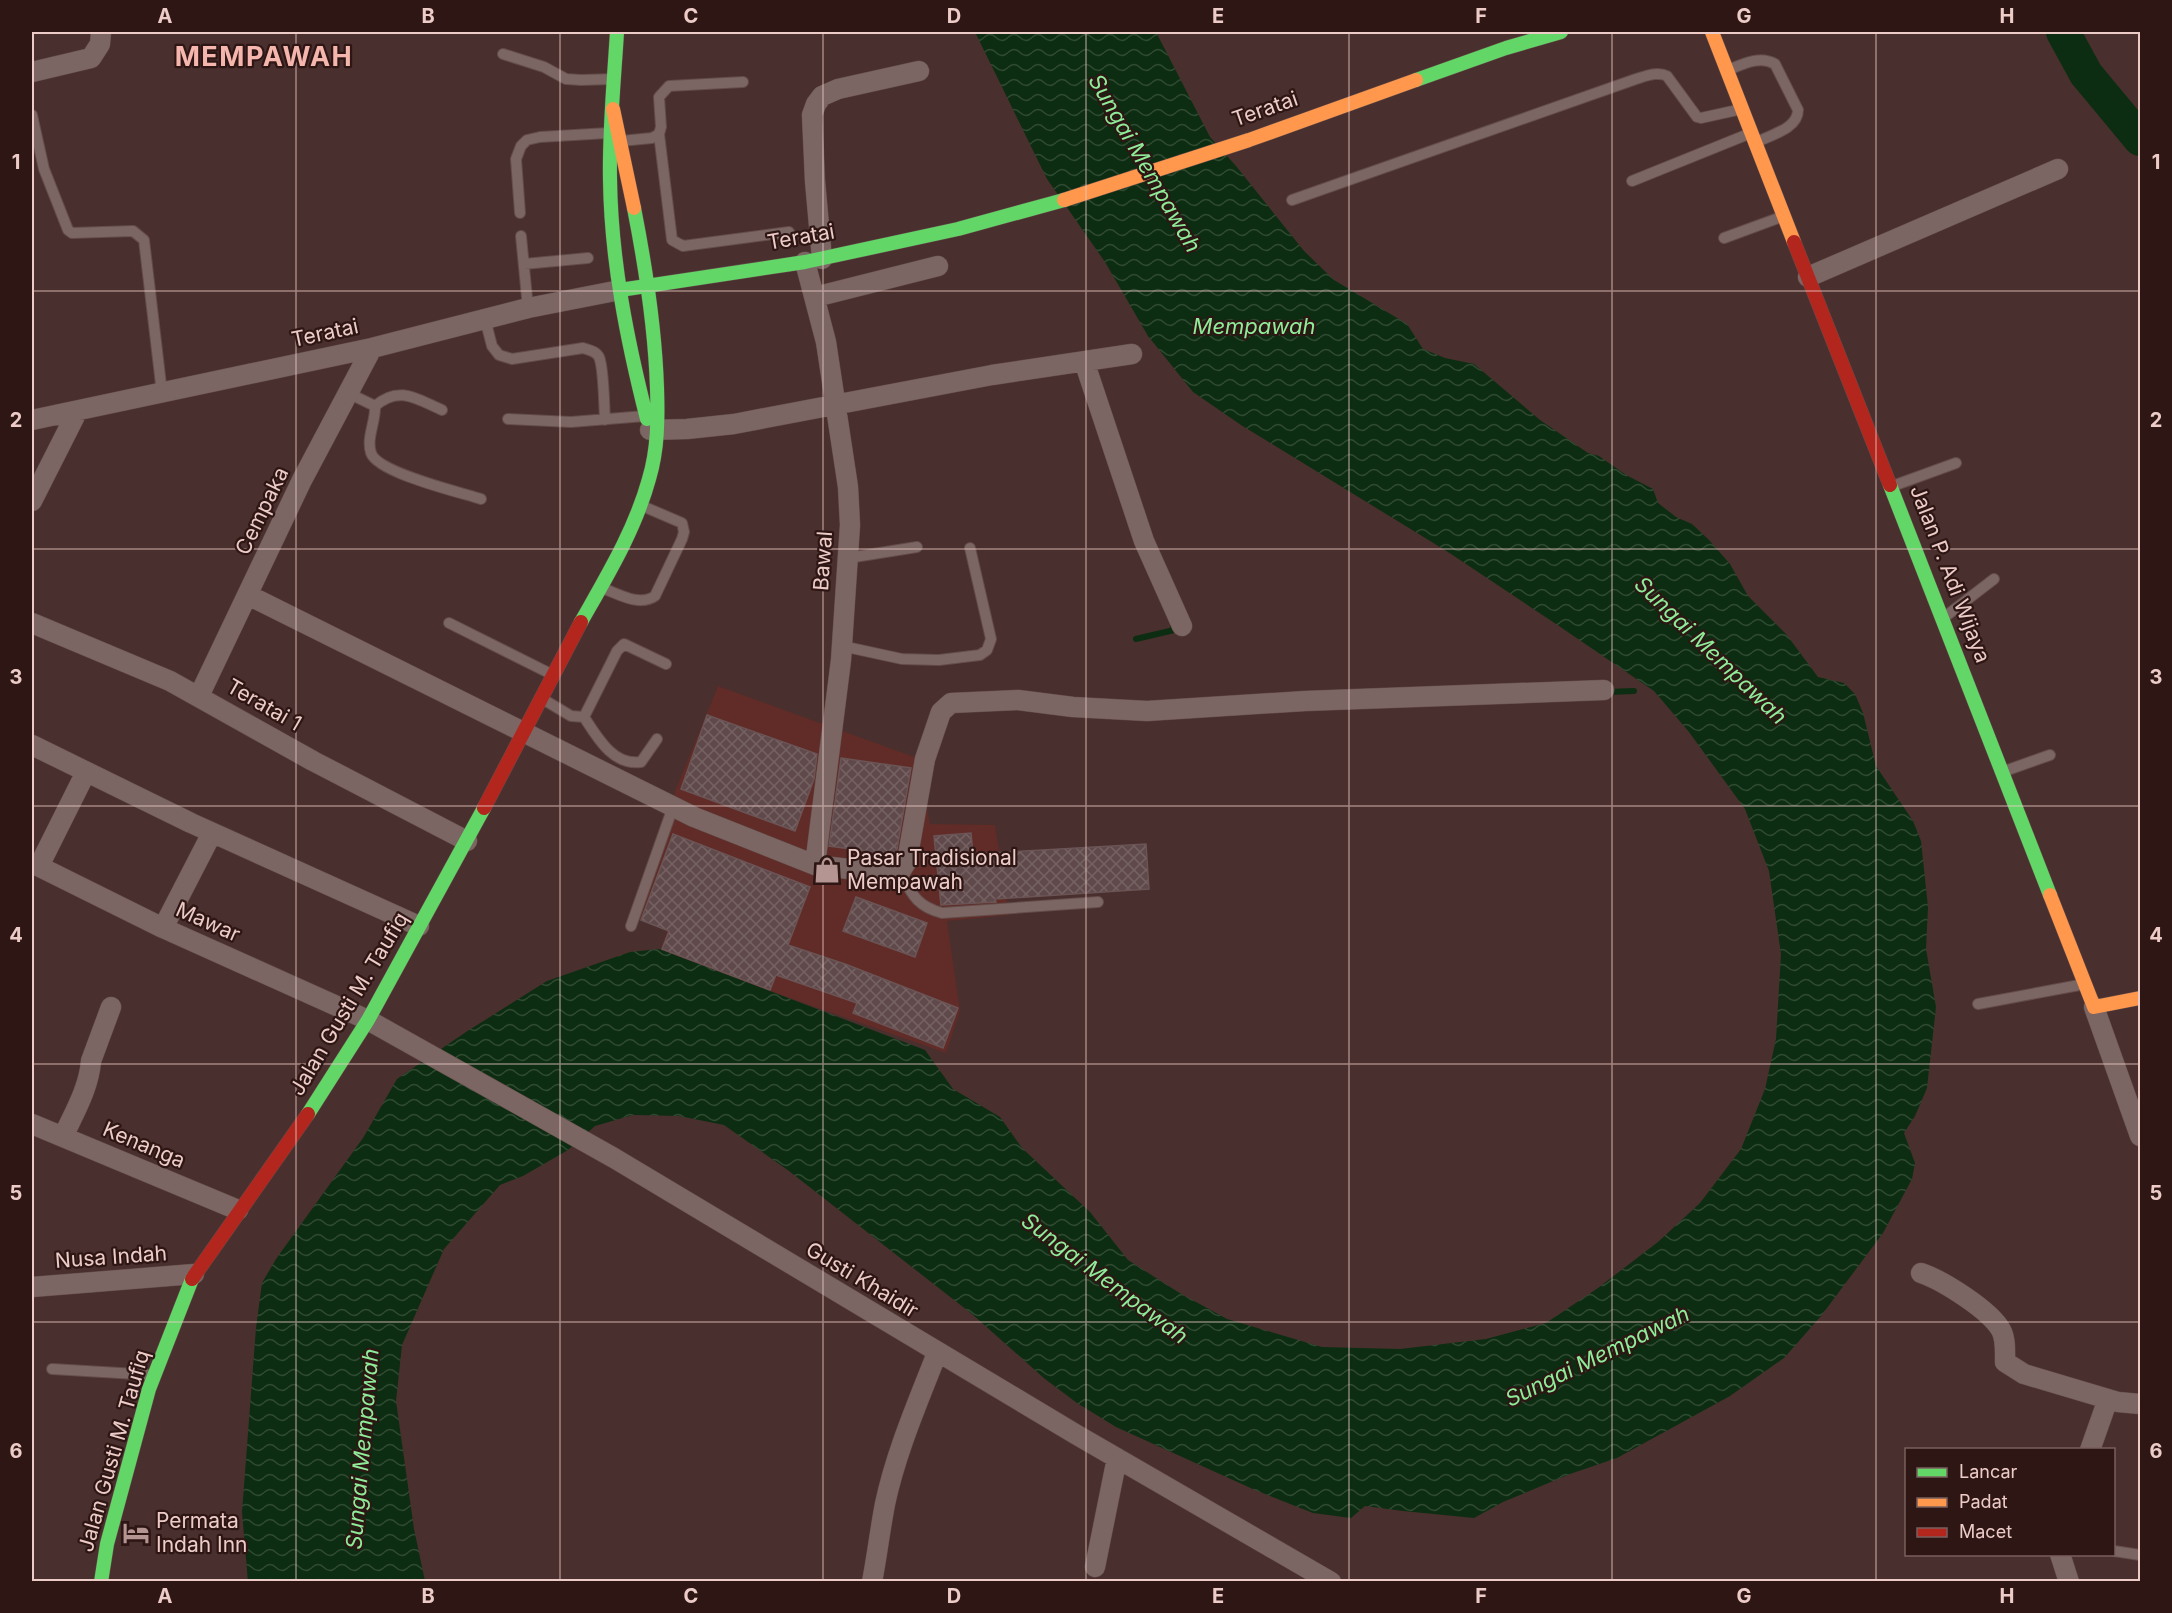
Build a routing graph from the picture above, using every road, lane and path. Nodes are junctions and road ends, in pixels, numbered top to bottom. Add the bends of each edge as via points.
1 (101, 32) edge
2 (617, 32) edge
3 (1561, 32) edge
4 (1712, 32) edge
5 (503, 54) dead end
6 (1727, 70) junction
7 (919, 71) dead end
8 (32, 72) edge
9 (614, 80) junction
10 (743, 82) dead end
11 (1742, 109) junction
12 (32, 115) edge
13 (659, 134) junction
14 (616, 137) junction
15 (1753, 138) junction
16 (2058, 169) dead end
17 (1632, 181) dead end
18 (1292, 200) dead end
19 (520, 213) dead end
20 (1784, 216) junction
21 (789, 232) dead end
22 (521, 236) dead end
23 (1724, 238) dead end
24 (588, 258) dead end
25 (814, 260) junction
26 (524, 264) junction
27 (938, 266) dead end
28 (1808, 277) junction
29 (650, 285) junction
30 (620, 290) junction
31 (814, 297) junction
32 (528, 308) junction
33 (485, 319) junction
34 (372, 348) junction
35 (1132, 354) dead end
36 (1084, 361) junction
37 (162, 393) junction
38 (348, 393) junction
39 (375, 406) junction
40 (835, 406) junction
41 (442, 410) dead end
42 (77, 412) junction
43 (32, 420) edge
44 (508, 420) dead end
45 (605, 420) junction
46 (652, 425) junction
47 (1956, 463) dead end
48 (1890, 487) junction
49 (481, 499) dead end
50 (32, 501) edge
51 (639, 505) junction
52 (917, 547) dead end
53 (970, 548) dead end
54 (848, 558) junction
55 (1994, 579) dead end
56 (600, 587) junction
57 (248, 595) junction
58 (1942, 619) junction
59 (32, 623) edge
60 (449, 623) dead end
61 (1182, 626) dead end
62 (842, 646) junction
63 (666, 664) dead end
64 (553, 675) junction
65 (1604, 690) dead end
66 (199, 696) junction
67 (540, 698) junction
68 (584, 717) junction
69 (523, 732) junction
70 (657, 739) dead end
71 (32, 745) edge
72 (2050, 754) dead end
73 (87, 772) junction
74 (2002, 772) junction
75 (673, 807) junction
76 (212, 832) junction
77 (467, 841) junction
78 (35, 864) edge
79 (815, 865) junction
80 (900, 872) junction
81 (1098, 902) dead end
82 (419, 926) junction
83 (631, 926) dead end
84 (164, 928) junction
85 (2085, 983) junction
86 (2140, 998) edge
87 (1978, 1004) dead end
88 (111, 1006) dead end
89 (2094, 1007) junction
90 (368, 1020) junction
91 (32, 1124) edge
92 (2140, 1136) edge
93 (63, 1137) junction
94 (238, 1210) junction
95 (1921, 1273) dead end
96 (194, 1274) junction
97 (32, 1287) edge
98 (938, 1353) junction
99 (52, 1368) dead end
100 (154, 1375) junction
101 (2108, 1399) junction
102 (2140, 1404) edge
103 (2090, 1448) edge
104 (1117, 1458) junction
105 (2115, 1551) edge
106 (2140, 1555) edge
107 (2061, 1556) edge
108 (1095, 1567) dead end
109 (100, 1581) edge
110 (872, 1581) edge
111 (1331, 1581) edge
112 (2069, 1581) edge

1 - 8 street via 91,58
2 - 9 main road, Jalan Gusti M. Taufiq
3 - 25 main road, Teratai via 1506,48 1249,141 1071,198 958,229
4 - 6 main road, Jalan P. Adi Wijaya
5 - 9 lane via 567,79
6 - 11 main road, Jalan P. Adi Wijaya
6 - 15 lane via 1753,61 1770,61 1798,110 1794,124
7 - 25 street, Bawal via 838,89 822,96 816,104 812,115
9 - 14 main road, Jalan Gusti M. Taufiq
10 - 13 lane via 669,86 659,97
11 - 15 main road, Jalan P. Adi Wijaya
11 - 18 lane via 1698,117 1667,76 1654,74
12 - 37 lane via 44,169 68,230 134,231 144,240
13 - 14 lane via 652,138
13 - 21 lane via 672,240 683,246
14 - 19 lane via 527,140 516,159
14 - 29 main road, Jalan Gusti M. Taufiq
14 - 30 main road, Jalan Gusti M. Taufiq via 615,245
15 - 17 lane
15 - 20 main road, Jalan P. Adi Wijaya
16 - 28 street
20 - 23 lane
20 - 28 main road, Jalan P. Adi Wijaya
22 - 26 lane
24 - 26 lane
25 - 29 main road, Teratai
25 - 31 street, Bawal
26 - 32 lane
27 - 31 street
28 - 48 main road, Jalan P. Adi Wijaya
29 - 30 main road, Teratai
29 - 46 main road, Jalan Gusti M. Taufiq via 659,406
30 - 32 street, Teratai
30 - 46 main road, Jalan Gusti M. Taufiq via 632,363
31 - 40 street, Bawal via 826,342
32 - 33 street, Teratai
33 - 34 street, Teratai
33 - 45 lane via 492,345 499,355 512,359 583,348 593,351 601,366
34 - 37 street, Teratai
34 - 38 street, Cempaka
35 - 36 street
36 - 40 street
36 - 61 street via 1144,541
37 - 42 street, Teratai
38 - 39 lane
38 - 57 street, Cempaka
39 - 41 lane via 390,396 402,394
39 - 49 lane via 370,445 378,463
40 - 46 street via 687,429
40 - 54 street, Bawal via 848,487
42 - 43 street, Teratai
42 - 50 street
44 - 45 lane
45 - 46 lane
46 - 51 main road, Jalan Gusti M. Taufiq via 654,452 650,477
47 - 48 lane
48 - 58 main road, Jalan P. Adi Wijaya
51 - 56 main road, Jalan Gusti M. Taufiq
51 - 56 lane via 682,523 684,532 655,596 639,601
52 - 54 lane
53 - 62 lane via 991,639 987,650 980,655 939,660 902,659
54 - 62 street, Bawal
55 - 58 lane
56 - 64 main road, Jalan Gusti M. Taufiq
57 - 66 street, Cempaka
57 - 69 street
58 - 74 main road, Jalan P. Adi Wijaya
59 - 66 street, Teratai 1
60 - 64 lane
62 - 79 street, Bawal
63 - 68 lane via 622,645
64 - 67 main road, Jalan Gusti M. Taufiq
65 - 80 street via 1305,700 1147,711 1018,700 951,703 941,712 930,744 909,854
66 - 77 street, Teratai 1
67 - 68 lane via 571,716
67 - 69 main road, Jalan Gusti M. Taufiq
68 - 70 lane via 598,739 617,757 641,762
69 - 75 street
69 - 77 main road, Jalan Gusti M. Taufiq
71 - 73 street
72 - 74 lane
73 - 76 street
73 - 78 street
74 - 85 main road, Jalan P. Adi Wijaya
75 - 79 street
75 - 83 lane
76 - 82 street
76 - 84 street
77 - 82 main road, Jalan Gusti M. Taufiq
78 - 84 street, Mawar
79 - 80 street
80 - 81 lane via 913,897 942,913
82 - 90 main road, Jalan Gusti M. Taufiq
84 - 90 street, Mawar
85 - 87 lane
85 - 89 main road, Jalan P. Adi Wijaya
86 - 89 main road
88 - 93 street via 83,1094
89 - 92 street, Jalan P. Adi Wijaya
90 - 94 main road, Jalan Gusti M. Taufiq via 306,1117
90 - 98 street, Gusti Khaidir via 614,1158
91 - 93 street, Kenanga
93 - 94 street, Kenanga
94 - 96 main road, Jalan Gusti M. Taufiq
95 - 101 street via 1949,1285 1991,1318 2000,1328 2010,1367
96 - 97 street, Nusa Indah
96 - 100 main road, Jalan Gusti M. Taufiq
98 - 104 street, Gusti Khaidir
98 - 110 street via 898,1458 885,1504
99 - 100 lane
100 - 109 main road, Jalan Gusti M. Taufiq
101 - 102 street
101 - 103 street
104 - 108 street
104 - 111 street, Gusti Khaidir
105 - 106 lane
107 - 112 street

